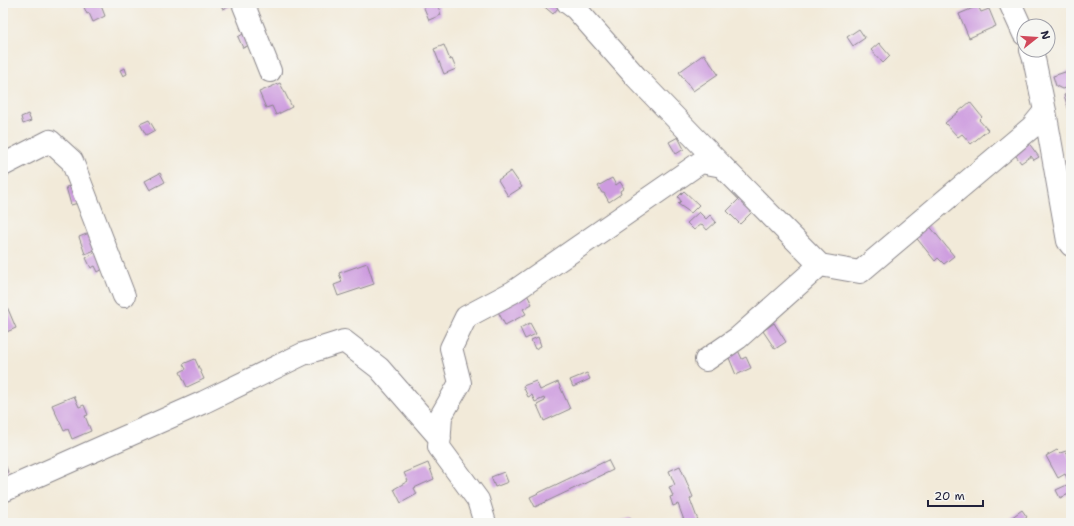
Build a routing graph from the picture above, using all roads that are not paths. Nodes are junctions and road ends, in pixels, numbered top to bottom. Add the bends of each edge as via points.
1 (243, 3) edge
2 (568, 3) edge
3 (1010, 3) edge
4 (1017, 18) edge
5 (1034, 58) edge
6 (270, 71) dead end
7 (1045, 111) junction
8 (3, 165) edge
9 (722, 166) junction
10 (1071, 245) edge
11 (820, 265) junction
12 (124, 296) dead end
13 (706, 360) dead end
14 (440, 438) junction
15 (3, 491) edge
16 (485, 523) edge

1 - 6 street
2 - 9 street
3 - 4 street
5 - 7 street
7 - 10 street via 1068,241
7 - 11 street via 1032,127 860,272
8 - 12 street via 50,141 72,161
9 - 11 street
9 - 14 street via 700,162 513,292 466,317 451,348 460,384 441,416
11 - 13 street via 738,338
14 - 15 street via 379,368 344,341 303,354 204,402
14 - 16 street via 439,447 478,500

